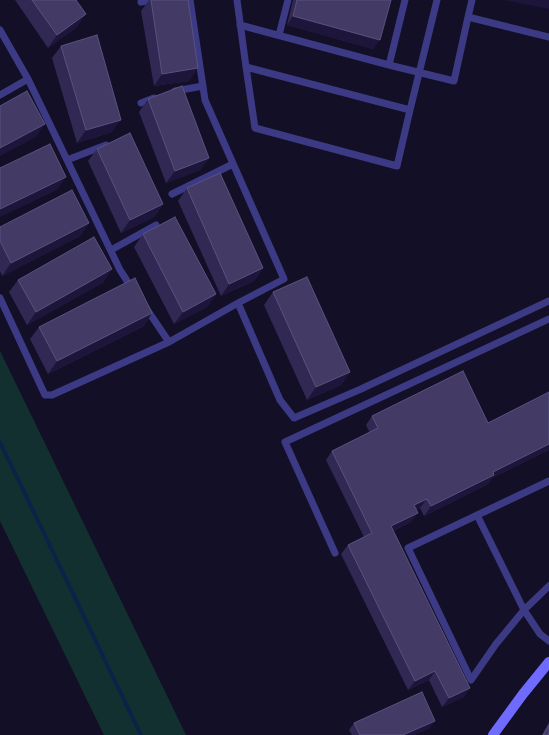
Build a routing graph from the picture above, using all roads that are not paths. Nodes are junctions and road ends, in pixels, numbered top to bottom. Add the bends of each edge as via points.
1 (152, 0) edge
2 (190, 0) edge
3 (237, 0) edge
4 (288, 0) edge
5 (405, 0) edge
6 (437, 0) edge
7 (472, 0) edge
8 (141, 2) dead end
9 (468, 18) junction
10 (240, 25) junction
11 (0, 30) edge
12 (279, 35) junction
13 (549, 37) edge
14 (389, 65) junction
15 (246, 67) junction
16 (419, 72) junction
17 (28, 79) junction
18 (203, 86) junction
19 (0, 95) edge
20 (141, 103) dead end
21 (410, 110) junction
22 (116, 141) edge
23 (67, 160) junction
24 (233, 164) junction
25 (172, 194) dead end
26 (156, 225) edge
27 (111, 250) junction
28 (138, 296) edge
29 (0, 298) edge
30 (549, 301) edge
31 (142, 303) edge
32 (238, 303) junction
33 (549, 319) edge
34 (169, 342) junction
35 (549, 481) edge
36 (477, 515) junction
37 (335, 553) dead end
38 (549, 586) edge
39 (524, 610) junction
40 (549, 641) edge
41 (549, 662) edge
42 (493, 735) edge

1 - 8 lane
2 - 18 lane
3 - 10 lane
4 - 12 lane
5 - 14 lane
6 - 16 lane
7 - 9 lane
9 - 13 lane
9 - 16 lane via 454,81
10 - 12 lane
10 - 15 lane
11 - 17 lane
12 - 14 lane
14 - 16 lane
15 - 21 lane
15 - 21 lane via 255,128 397,166
16 - 21 lane
17 - 19 lane
17 - 23 lane
18 - 20 lane via 166,93
18 - 24 lane via 205,100
22 - 23 lane
23 - 27 lane
24 - 25 lane
24 - 32 lane via 284,279
26 - 27 lane
27 - 28 lane via 120,270
29 - 34 lane via 45,395 52,395
30 - 32 lane via 294,418 280,400
31 - 34 lane
32 - 34 lane
33 - 37 lane via 285,442
35 - 36 lane
36 - 39 lane
36 - 39 lane via 408,548 471,680
38 - 39 lane
39 - 40 lane via 540,634
41 - 42 street

